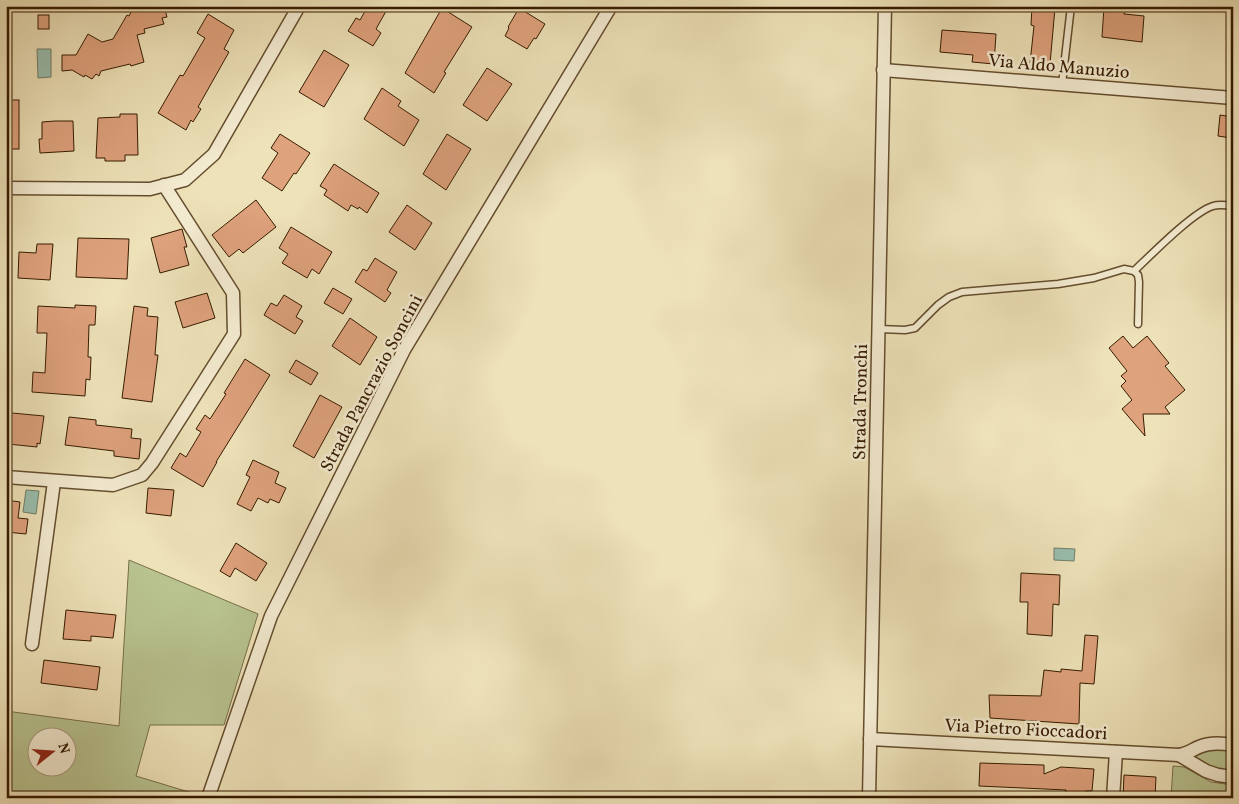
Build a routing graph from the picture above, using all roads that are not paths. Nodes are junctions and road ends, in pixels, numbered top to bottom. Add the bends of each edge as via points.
1 (299, 6) edge
2 (612, 6) edge
3 (885, 6) edge
4 (1071, 6) edge
5 (883, 70) junction
6 (1062, 84) junction
7 (1233, 98) edge
8 (164, 185) junction
9 (6, 188) edge
10 (1233, 206) edge
11 (1134, 271) junction
12 (1138, 324) dead end
13 (879, 330) junction
14 (6, 477) edge
15 (54, 482) junction
16 (32, 644) dead end
17 (870, 739) junction
18 (1233, 745) edge
19 (1116, 752) junction
20 (1179, 755) junction
21 (1233, 777) edge
22 (208, 798) edge
23 (869, 798) edge
24 (1113, 798) edge

1 - 8 street via 214,154 186,180
2 - 22 street, Strada Pancrazio Soncini via 404,350 271,616
3 - 5 street, Strada Tronchi
4 - 6 lane
5 - 6 street, Via Aldo Manuzio
5 - 13 street, Strada Tronchi
6 - 7 street, Via Aldo Manuzio
8 - 9 street via 150,189
8 - 15 street via 232,293 234,334 142,475 113,485
10 - 11 lane via 1217,205 1205,210
11 - 12 lane via 1139,282
11 - 13 lane via 1124,269 1058,284 962,292 938,305 915,328
13 - 17 street, Strada Tronchi
14 - 15 street
15 - 16 street
17 - 19 street, Via Pietro Fioccadori
17 - 23 street, Strada Tronchi
18 - 20 street, Via Pietro Fioccadori via 1205,745
19 - 20 street, Via Pietro Fioccadori
19 - 24 street
20 - 21 street, Via Pietro Fioccadori via 1206,771

